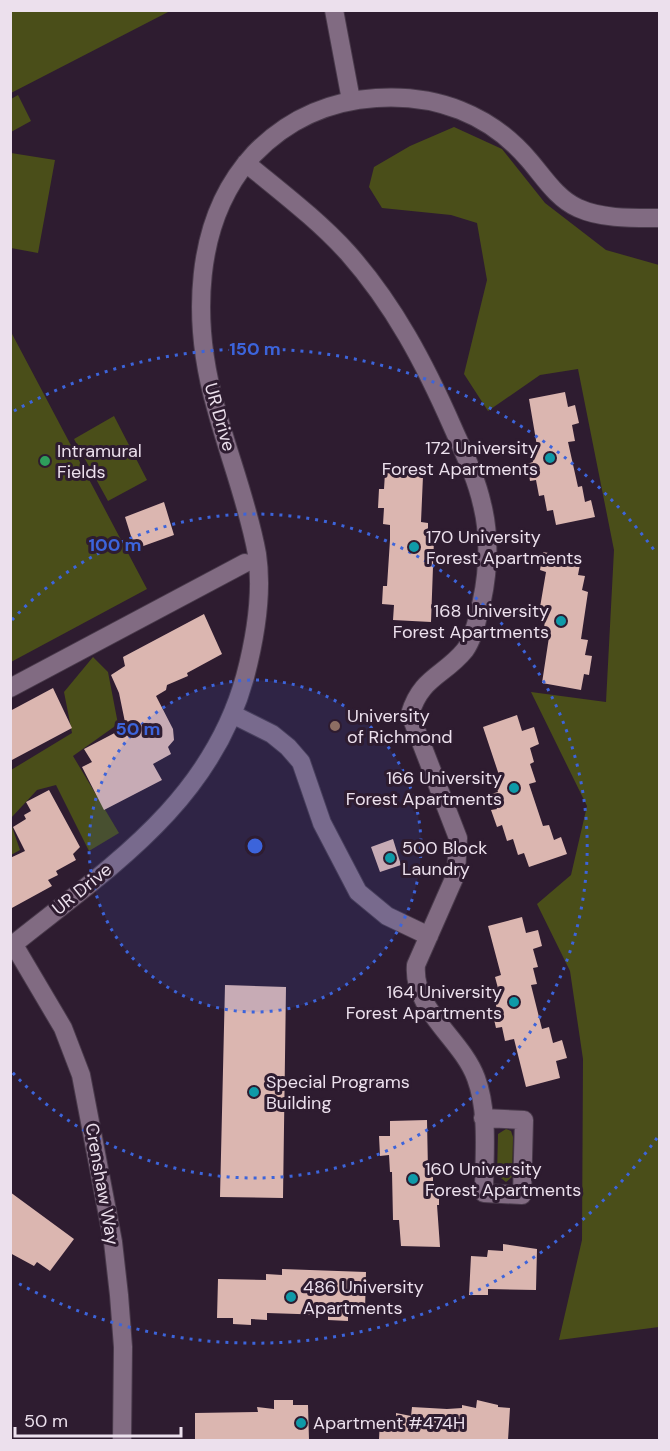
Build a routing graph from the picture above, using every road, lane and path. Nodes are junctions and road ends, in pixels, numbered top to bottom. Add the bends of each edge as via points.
1 (334, 10) edge
2 (351, 100) junction
3 (246, 163) junction
4 (660, 218) edge
5 (245, 563) dead end
6 (10, 688) edge
7 (232, 714) junction
8 (429, 936) junction
9 (12, 946) edge
10 (483, 1118) junction
11 (122, 1440) edge

1 - 2 street
2 - 3 street, UR Drive via 282,129
2 - 4 street, UR Drive via 400,97 452,105 498,129 517,145 555,191 578,208
3 - 7 street, UR Drive via 214,219 203,278 203,335 209,382 247,505 257,557 256,622 245,678
3 - 8 street via 318,222 371,280 392,310 446,412 483,505 488,545 479,616 466,649 420,689 410,714 458,838 456,874
5 - 6 street
7 - 8 street via 272,734 301,762 322,823 358,892 387,916
7 - 9 street, UR Drive via 208,763 168,815
8 - 10 street via 416,965 417,985 475,1075
9 - 11 street, Crenshaw Way via 63,1028 81,1075 112,1234 119,1295
10 - 10 street via 484,1193 522,1195 524,1120

